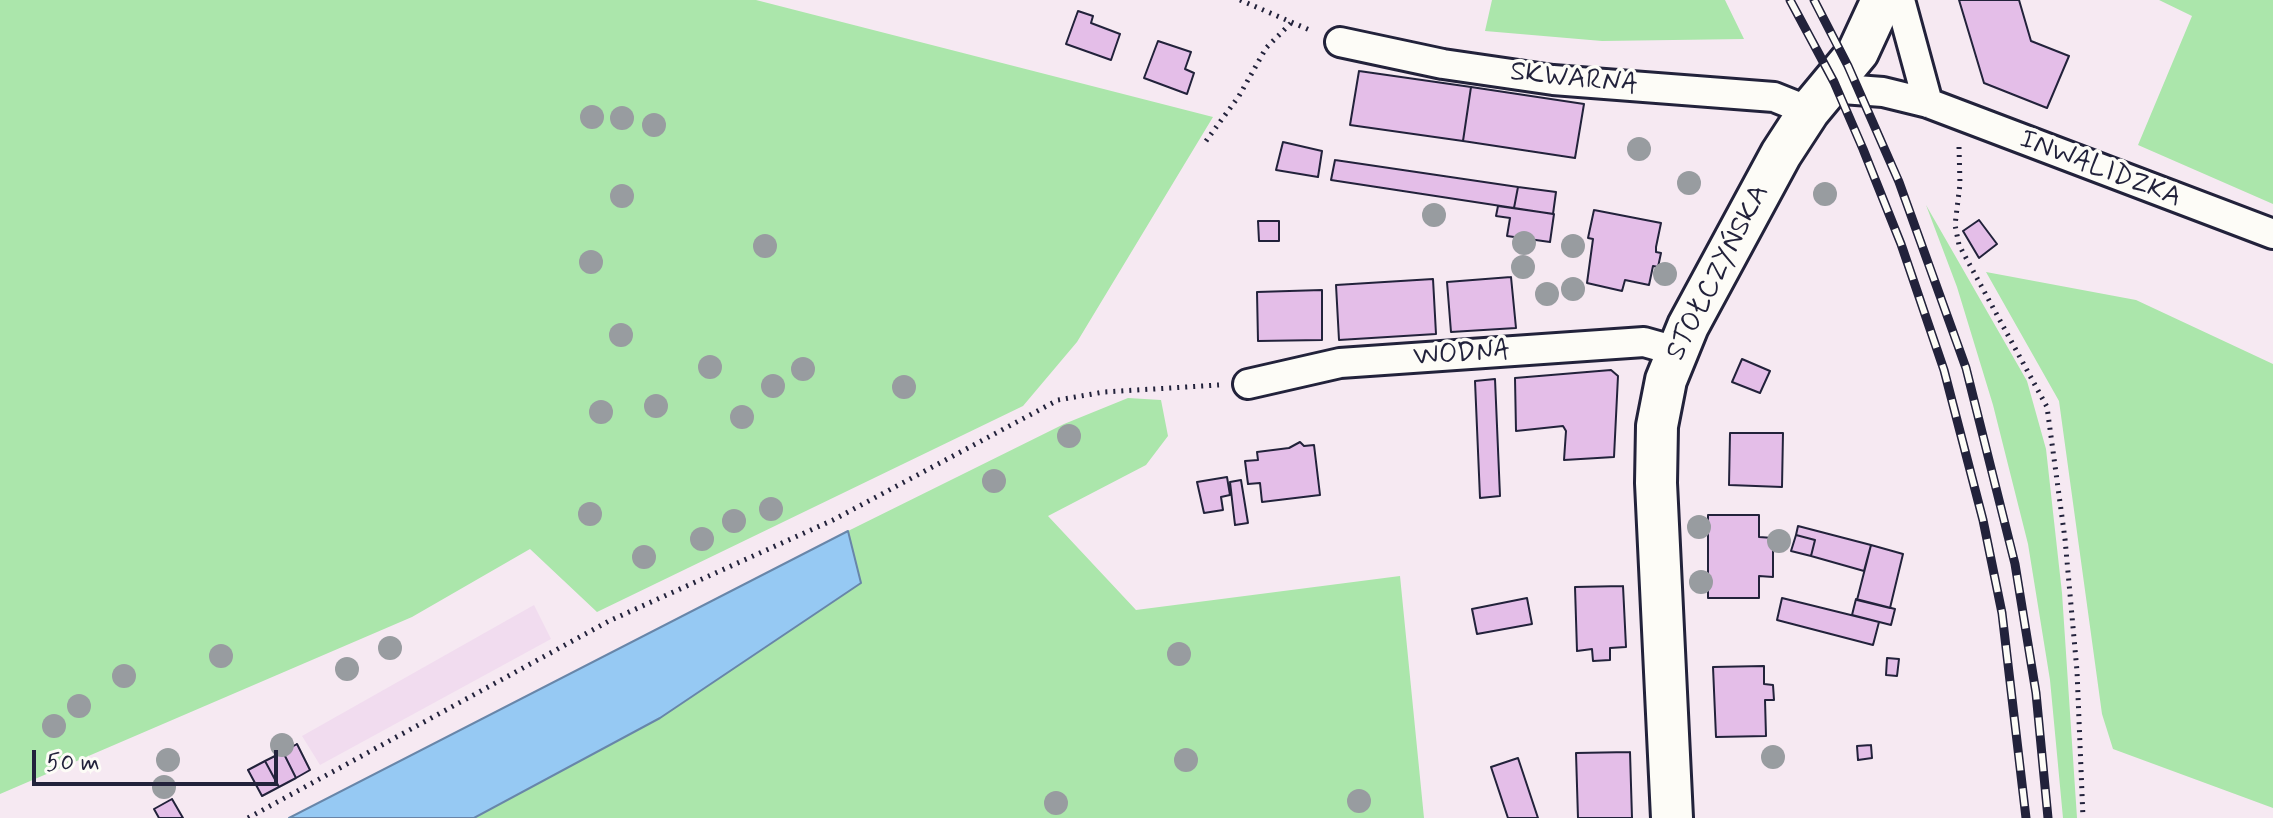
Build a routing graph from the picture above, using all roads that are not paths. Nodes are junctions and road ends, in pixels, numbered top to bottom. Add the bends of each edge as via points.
1 (1882, 0) edge
2 (1900, 0) edge
3 (1340, 42) road end
4 (1819, 100) junction
5 (1928, 103) junction
6 (2273, 234) edge
7 (1676, 351) junction
8 (1248, 384) road end
9 (1672, 818) edge

1 - 4 street, STOŁCZYŃSKA via 1864,43
2 - 5 street
3 - 4 street, SKWARNA via 1553,80
4 - 5 street, INWALIDZKA via 1883,92
4 - 7 street, STOŁCZYŃSKA via 1781,154
5 - 6 street, INWALIDZKA
7 - 8 street, WODNA via 1650,342 1355,362
7 - 9 street, STOŁCZYŃSKA via 1661,404 1656,456

